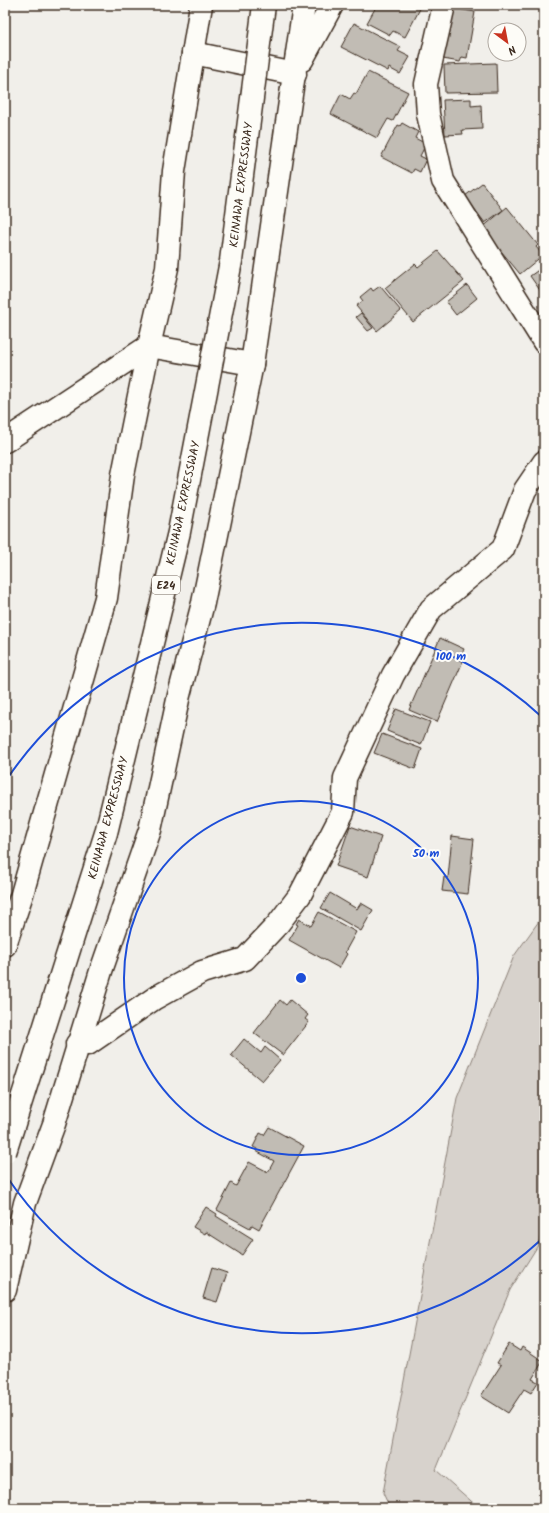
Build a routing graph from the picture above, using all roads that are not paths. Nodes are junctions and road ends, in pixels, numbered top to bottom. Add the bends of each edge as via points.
1 (201, 5) edge
2 (264, 5) edge
3 (304, 5) edge
4 (332, 5) edge
5 (444, 5) edge
6 (193, 53) junction
7 (295, 74) junction
8 (544, 342) edge
9 (149, 346) junction
10 (252, 364) junction
11 (5, 441) edge
12 (544, 462) edge
13 (5, 945) edge
14 (77, 1044) junction
15 (5, 1152) edge
16 (5, 1290) edge

1 - 6 main road
2 - 15 main road, KEINAWA EXPRESSWAY / E24, bridge via 231,261 179,532 106,833
3 - 7 main road
4 - 7 main road
5 - 8 main road via 426,84 428,114 443,181
6 - 7 main road
6 - 9 main road via 174,171 167,268
7 - 10 main road
9 - 10 main road
9 - 11 main road
9 - 13 main road via 123,475 106,598 22,894
10 - 14 main road via 204,595 150,830
12 - 14 main road via 525,490 503,549 431,609 393,675 345,778 343,812 300,895 278,924 245,959 202,972 155,998 88,1044
14 - 16 main road via 54,1124 25,1203

